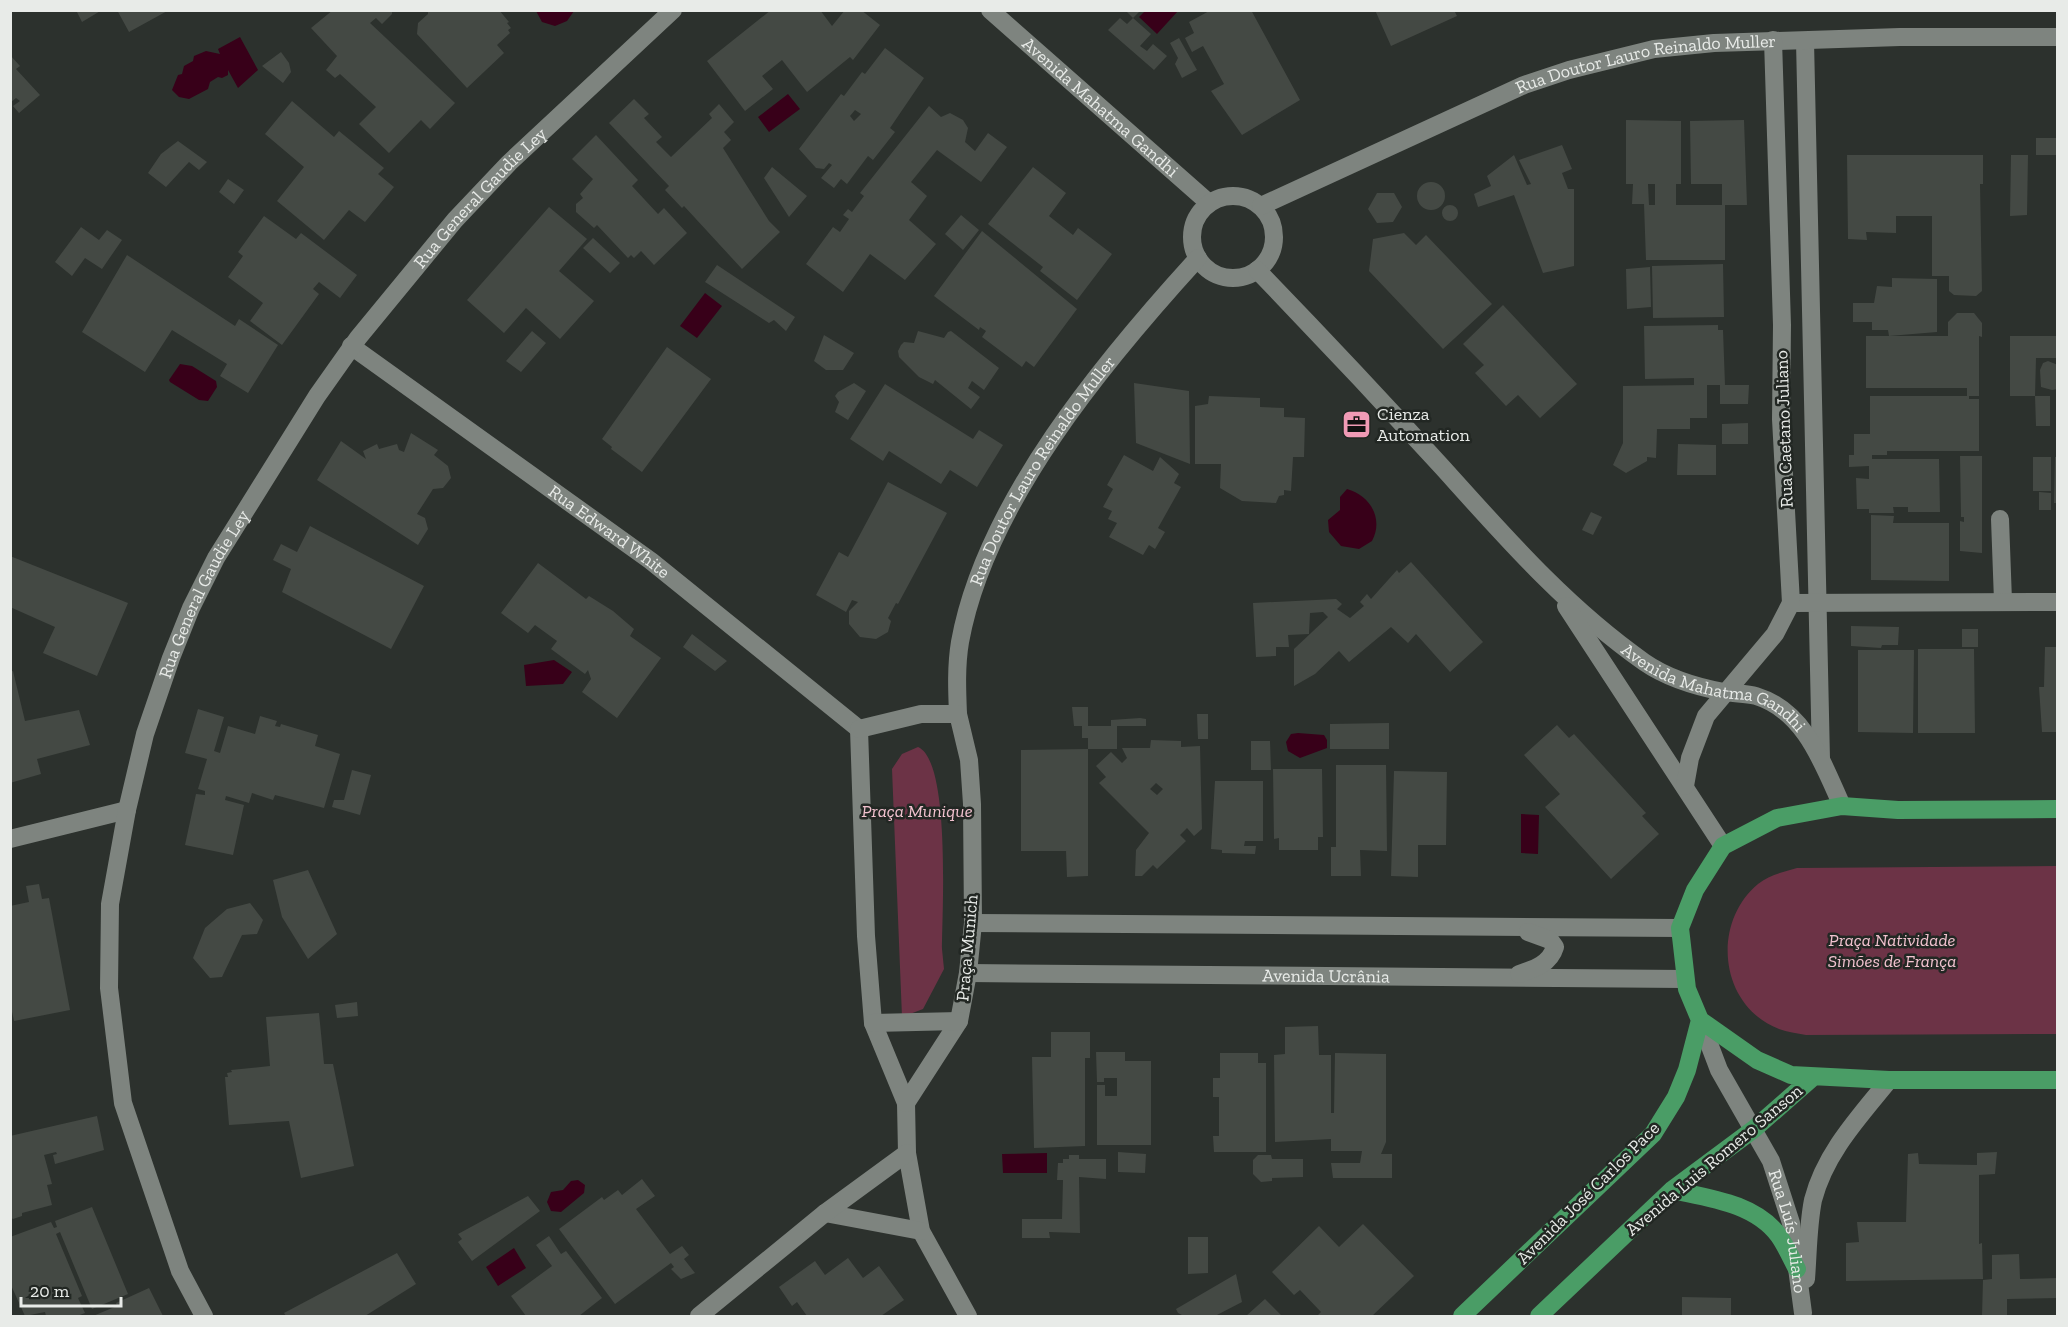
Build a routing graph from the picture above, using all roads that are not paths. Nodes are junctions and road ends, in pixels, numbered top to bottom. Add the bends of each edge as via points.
1 (674, 10) edge
2 (990, 10) edge
3 (2058, 37) edge
4 (1773, 40) junction
5 (1805, 41) junction
6 (1209, 203) junction
7 (1261, 207) junction
8 (1198, 258) junction
9 (1257, 270) junction
10 (1811, 324) junction
11 (1782, 325) junction
12 (351, 346) junction
13 (1781, 419) junction
14 (1813, 420) junction
15 (2000, 519) dead end
16 (1557, 592) junction
17 (2003, 601) junction
18 (2058, 602) edge
19 (1791, 603) junction
20 (1818, 604) junction
21 (1726, 692) junction
22 (958, 714) junction
23 (859, 729) junction
24 (1821, 759) junction
25 (1685, 786) junction
26 (1842, 806) junction
27 (2058, 809) edge
28 (127, 810) junction
29 (10, 839) edge
30 (1723, 846) junction
31 (973, 923) junction
32 (1504, 927) junction
33 (1680, 928) junction
34 (968, 973) junction
35 (1509, 977) junction
36 (1684, 979) junction
37 (1700, 1020) junction
38 (959, 1021) junction
39 (873, 1023) junction
40 (1812, 1078) junction
41 (1889, 1080) junction
42 (2058, 1080) edge
43 (906, 1103) junction
44 (1754, 1129) junction
45 (907, 1153) junction
46 (1672, 1190) junction
47 (825, 1213) junction
48 (921, 1231) junction
49 (1797, 1269) junction
50 (1803, 1315) edge
51 (204, 1317) edge
52 (699, 1317) edge
53 (968, 1317) edge
54 (1462, 1317) edge
55 (1539, 1317) edge

1 - 12 street, Rua General Gaudie Ley via 502,171 406,275
2 - 6 street, Avenida Mahatma Gandhi
3 - 5 street, Rua Doutor Lauro Reinaldo Muller via 1931,36
4 - 5 street, Rua Doutor Lauro Reinaldo Muller
4 - 7 street, Rua Doutor Lauro Reinaldo Muller via 1654,50 1569,70 1524,85
4 - 11 street, Rua Caetano Juliano
5 - 10 street, Rua Caetano Juliano
6 - 7 street via 1239,196
6 - 8 street via 1192,229
7 - 9 street via 1274,234 1270,254
8 - 9 street via 1220,276 1240,277
8 - 22 street, Rua Doutor Lauro Reinaldo Muller via 1093,382 1028,475 981,568 966,613 956,670
9 - 16 street, Avenida Mahatma Gandhi
10 - 11 street
10 - 14 street, Rua Caetano Juliano
11 - 13 street, Rua Caetano Juliano
12 - 23 street, Rua Edward White via 651,561
12 - 28 street, Rua General Gaudie Ley via 216,558 191,608 145,734
13 - 14 street
13 - 19 street, Rua Caetano Juliano
14 - 20 street, Rua Caetano Juliano
15 - 17 street
16 - 21 street, Avenida Mahatma Gandhi via 1646,663 1698,686
16 - 25 street, Avenida Mahatma Gandhi
17 - 18 street
17 - 20 street
19 - 20 street
19 - 21 street via 1775,634
20 - 24 street, Rua Caetano Juliano
21 - 24 street, Avenida Mahatma Gandhi via 1754,696 1780,708 1804,730
21 - 25 street via 1706,716 1699,732
22 - 23 street via 921,714
22 - 31 street, Praça Munich via 969,760
23 - 39 street
24 - 26 street, Avenida Mahatma Gandhi
25 - 30 street, Avenida Mahatma Gandhi
26 - 27 main road via 1898,810
26 - 30 main road via 1777,818
28 - 29 street
28 - 51 street, Rua General Gaudie Ley via 110,904 110,988 123,1103 180,1271
30 - 33 main road via 1695,890
31 - 32 street
31 - 34 street, Praça Munich
32 - 33 street
32 - 35 street via 1536,934 1555,947 1553,955 1538,968
33 - 36 main road
34 - 35 street, Avenida Ucrânia
34 - 38 street, Praça Munich
35 - 36 street, Avenida Ucrânia
36 - 37 main road
37 - 40 main road via 1774,1069
37 - 44 street, Rua Luís Juliano via 1719,1070
37 - 54 main road, Avenida José Carlos Pace via 1676,1097 1653,1134
38 - 39 street
38 - 43 street, Praça Munich
39 - 43 street
40 - 41 main road
40 - 44 main road, Avenida Luis Romero Sanson
41 - 42 main road
41 - 50 street, Rua Luís Juliano via 1839,1142 1820,1177 1813,1203
43 - 45 street
44 - 46 main road, Avenida Luis Romero Sanson
44 - 49 street, Rua Luís Juliano via 1771,1161 1791,1223
45 - 47 street
45 - 48 street
46 - 49 main road via 1727,1202 1756,1216 1778,1234
46 - 55 main road, Avenida Luis Romero Sanson
47 - 48 street
47 - 52 street
48 - 53 street
49 - 50 street, Rua Luís Juliano

